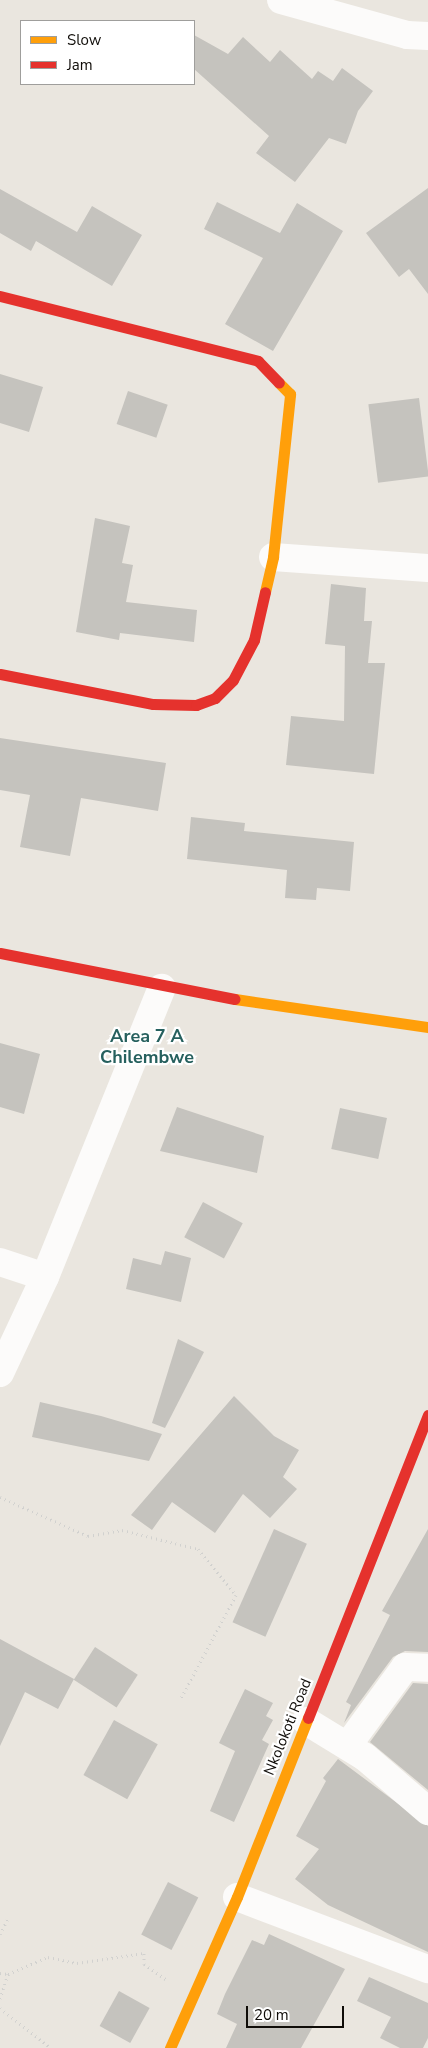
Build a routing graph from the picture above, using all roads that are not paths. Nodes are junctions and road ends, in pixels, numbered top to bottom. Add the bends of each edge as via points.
1 (280, 0) edge
2 (428, 36) edge
3 (0, 296) edge
4 (273, 556) junction
5 (428, 568) edge
6 (0, 674) edge
7 (0, 954) edge
8 (162, 988) junction
9 (428, 1027) edge
10 (0, 1262) edge
11 (45, 1277) junction
12 (0, 1373) edge
13 (428, 1414) edge
14 (428, 1668) edge
15 (306, 1721) junction
16 (348, 1745) junction
17 (428, 1811) edge
18 (236, 1897) junction
19 (428, 1969) edge
20 (170, 2048) edge

1 - 2 street via 408,35
3 - 4 street via 258,361 281,381 290,394 290,418
4 - 5 street
4 - 6 street via 254,640 233,680 215,698 196,705 153,704
7 - 8 street
8 - 9 street
8 - 11 street
10 - 11 street
11 - 12 street
13 - 15 street, Nkolokoti Road
14 - 16 street via 405,1667
15 - 16 street
15 - 18 street, Nkolokoti Road
16 - 17 street
18 - 19 street
18 - 20 street, Nkolokoti Road

